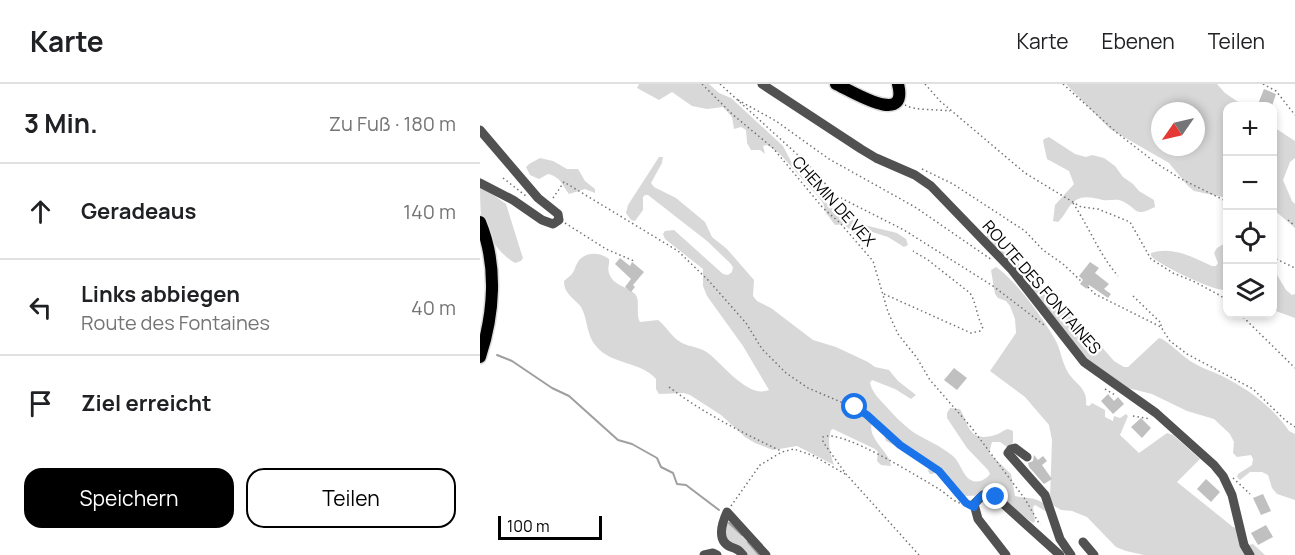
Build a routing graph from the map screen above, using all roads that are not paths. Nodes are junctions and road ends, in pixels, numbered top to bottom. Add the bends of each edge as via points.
1 (762, 84) edge
2 (836, 84) edge
3 (898, 84) edge
4 (480, 130) edge
5 (480, 183) edge
6 (480, 222) edge
7 (480, 357) edge
8 (1028, 458) dead end
9 (1083, 543) dead end
10 (704, 555) edge
11 (717, 555) edge
12 (743, 555) edge
13 (766, 555) edge
14 (1006, 555) edge
15 (1060, 555) edge
16 (1071, 555) edge
17 (1094, 555) edge
18 (1250, 555) edge

1 - 18 street, ROUTE DES FONTAINES via 861,149 925,182 943,197 1008,265 1084,362 1156,413 1219,470 1232,495
2 - 3 main road via 879,105 897,100
4 - 5 street via 538,198 558,214 559,220 553,224 542,220
6 - 7 main road via 490,260 492,296 489,327
8 - 16 street via 1015,448 1008,453 1045,495 1060,539
9 - 17 street
10 - 11 street
12 - 13 street via 723,540 722,525 727,512
14 - 15 street via 970,505 981,496 994,496

